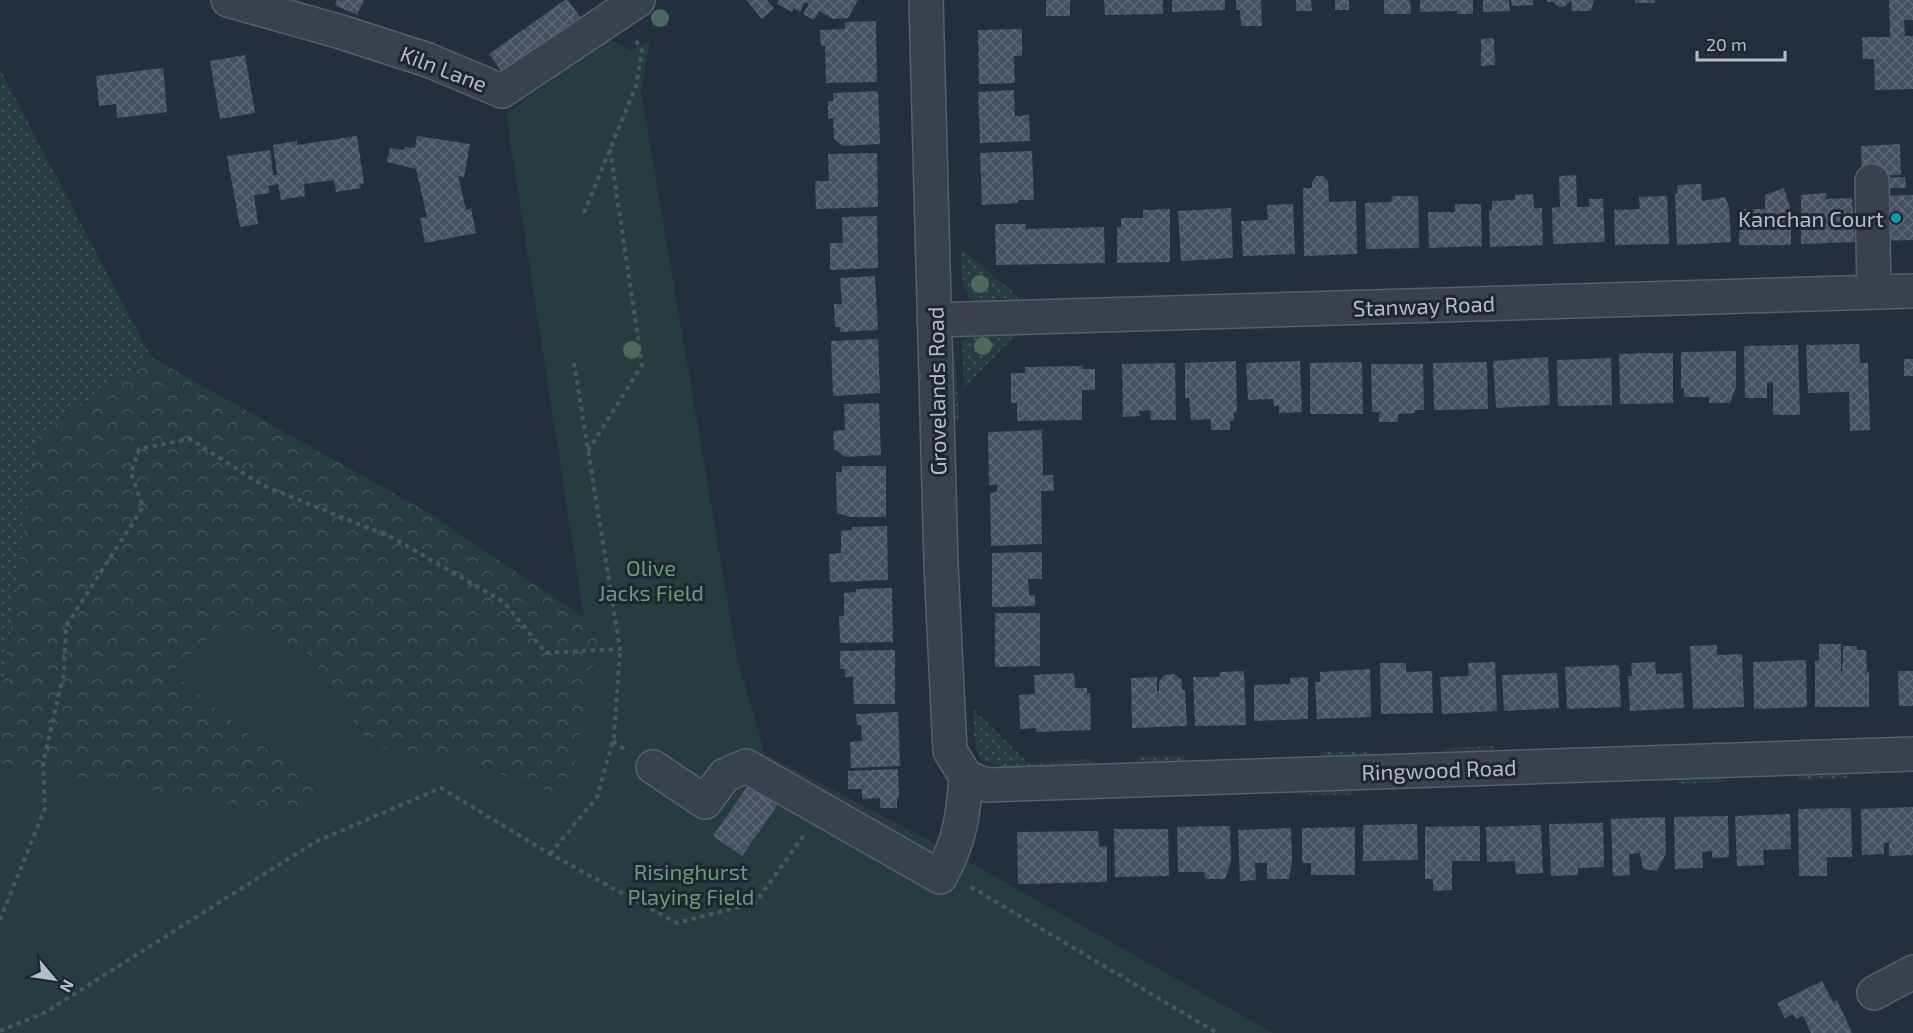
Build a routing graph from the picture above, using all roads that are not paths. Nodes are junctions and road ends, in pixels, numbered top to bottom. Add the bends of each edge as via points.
1 (228, 0) edge
2 (926, 0) edge
3 (629, 6) edge
4 (1872, 181) dead end
5 (1913, 291) edge
6 (1874, 292) junction
7 (934, 320) junction
8 (1913, 754) edge
9 (653, 767) dead end
10 (966, 777) junction
11 (1913, 972) edge
12 (1874, 993) dead end

1 - 3 street, Kiln Lane via 429,60 502,91
2 - 7 street, Grovelands Road
4 - 6 street
5 - 6 street, Stanway Road
6 - 7 street, Stanway Road
7 - 10 street, Grovelands Road via 950,752
8 - 10 street, Ringwood Road via 987,784
9 - 10 street via 705,802 725,775 747,766 940,877 953,854 964,813
11 - 12 street

